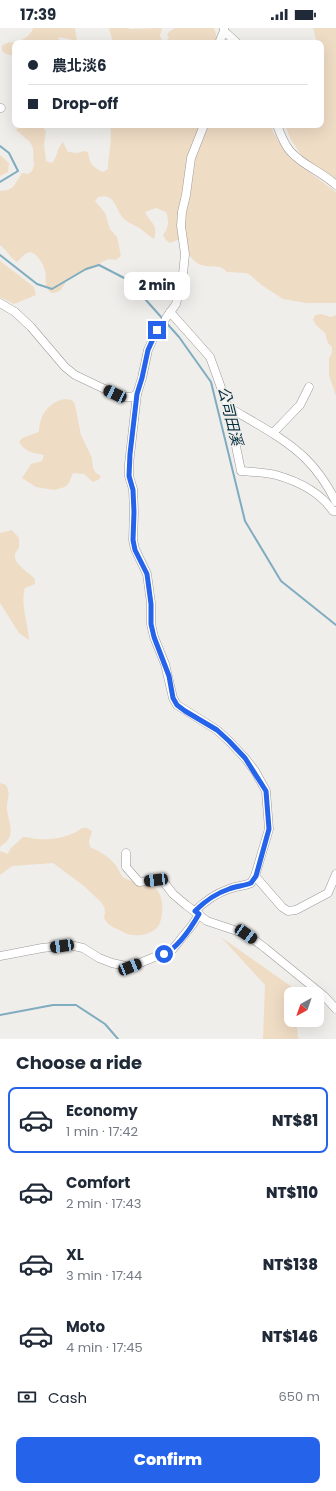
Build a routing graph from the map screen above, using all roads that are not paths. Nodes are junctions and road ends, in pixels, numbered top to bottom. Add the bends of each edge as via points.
1 (224, 29) edge
2 (220, 40) edge
3 (234, 40) edge
4 (203, 128) edge
5 (278, 128) edge
6 (336, 185) edge
7 (0, 303) edge
8 (157, 330) dead end
9 (309, 387) dead end
10 (137, 394) junction
11 (228, 407) junction
12 (273, 433) junction
13 (336, 502) edge
14 (336, 511) edge
15 (126, 853) dead end
16 (336, 874) edge
17 (256, 876) junction
18 (197, 913) junction
19 (0, 956) edge
20 (336, 1008) edge

1 - 2 street
1 - 3 street
4 - 11 street via 191,158 182,212 181,226 186,254 183,274 176,304 168,315 210,357
5 - 6 street via 290,150
7 - 10 street via 31,327 75,375 115,394 125,397
8 - 10 street via 148,350
9 - 12 street via 300,405
10 - 17 street via 129,464 133,490 133,540 147,574 154,637 177,705 217,730 229,741 245,758 266,791 269,829
11 - 12 street
11 - 14 street via 241,471 275,474 309,488
12 - 13 street via 306,458 326,483
15 - 18 street via 126,867 140,882 162,881 173,894
16 - 17 street via 328,893 296,910 288,911
17 - 18 street via 251,883 215,896 200,906
18 - 19 street via 193,924 172,950 130,967 112,963 83,948 70,945
18 - 20 street via 207,921 246,934

